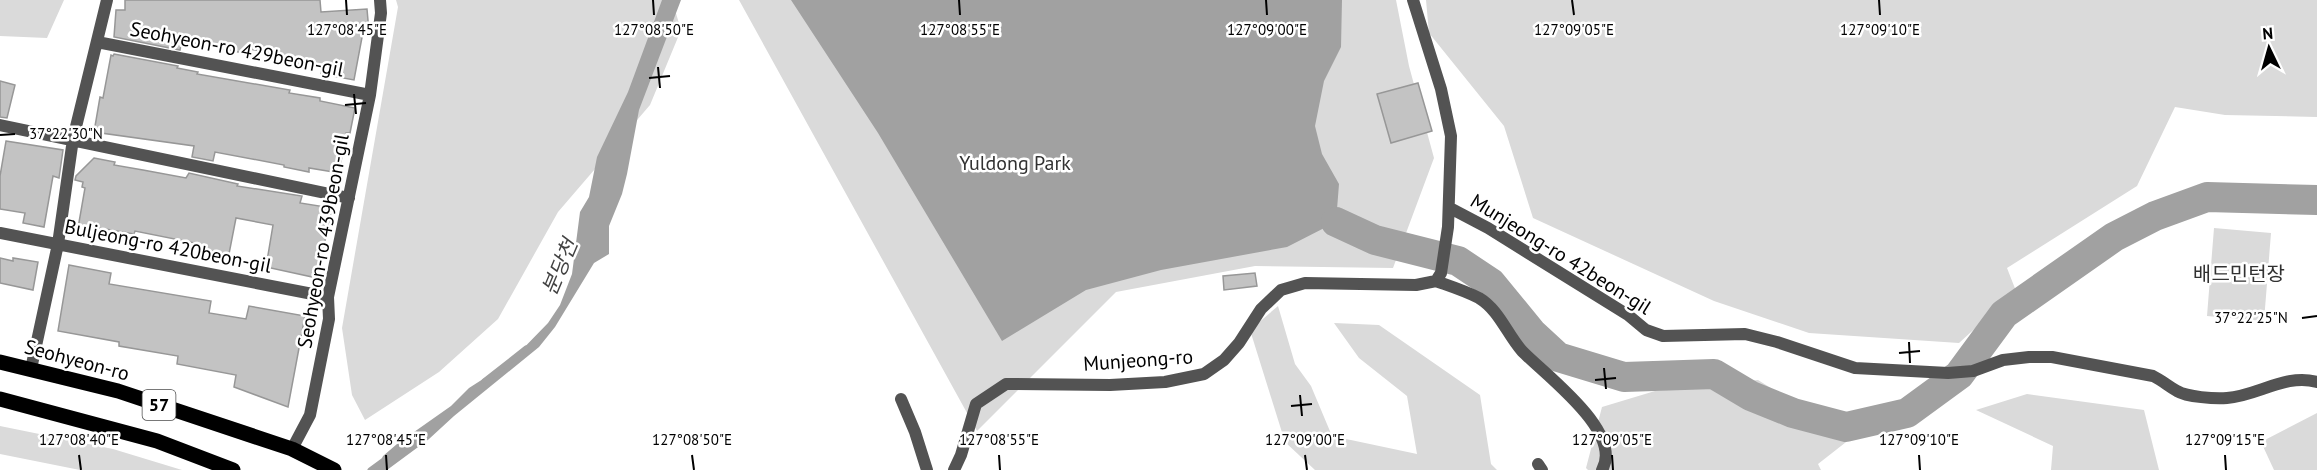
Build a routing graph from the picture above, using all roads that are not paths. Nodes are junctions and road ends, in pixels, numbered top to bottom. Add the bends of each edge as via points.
1 (107, 0) edge
2 (380, 0) edge
3 (1413, 0) edge
4 (97, 42) junction
5 (370, 95) junction
6 (0, 125) edge
7 (73, 139) junction
8 (349, 198) junction
9 (1450, 208) junction
10 (0, 233) edge
11 (58, 244) junction
12 (1438, 277) junction
13 (328, 297) junction
14 (0, 362) edge
15 (31, 369) junction
16 (2317, 382) edge
17 (0, 399) edge
18 (901, 399) dead end
19 (292, 449) junction
20 (233, 470) edge
21 (334, 470) edge
22 (927, 470) edge
23 (954, 470) edge
24 (1602, 470) edge

1 - 4 street, Seohyeon-ro 429beon-gil
2 - 5 street, Seohyeon-ro 439beon-gil
3 - 9 street via 1441,89 1451,136
4 - 5 street, Seohyeon-ro 429beon-gil
4 - 7 street, Seohyeon-ro 429beon-gil
5 - 8 street, Seohyeon-ro 439beon-gil
6 - 7 street
7 - 8 street
7 - 11 street, Seohyeon-ro 429beon-gil
8 - 13 street, Seohyeon-ro 439beon-gil
9 - 12 street
9 - 16 street, Munjeong-ro 42beon-gil via 1628,315 1646,330 1663,336 1745,334 1855,369 1948,373 1973,371 2003,360 2052,357 2153,376 2177,392 2206,398 2246,395 2278,383
10 - 11 street, Buljeong-ro 420beon-gil
11 - 13 street, Buljeong-ro 420beon-gil
11 - 15 street, Seohyeon-ro 429beon-gil
12 - 23 street, Munjeong-ro via 1416,285 1305,283 1281,290 1261,309 1224,360 1204,374 1165,382 1110,385 1006,384 976,404
12 - 24 street via 1480,298 1521,349 1590,416 1605,444
13 - 19 street, Seohyeon-ro 439beon-gil via 329,320 310,415
14 - 15 main road, Seohyeon-ro / 57
15 - 19 main road, Seohyeon-ro / 57 via 118,391
17 - 20 main road, 57 via 157,441
18 - 22 street
19 - 21 main road, Seohyeon-ro / 57

